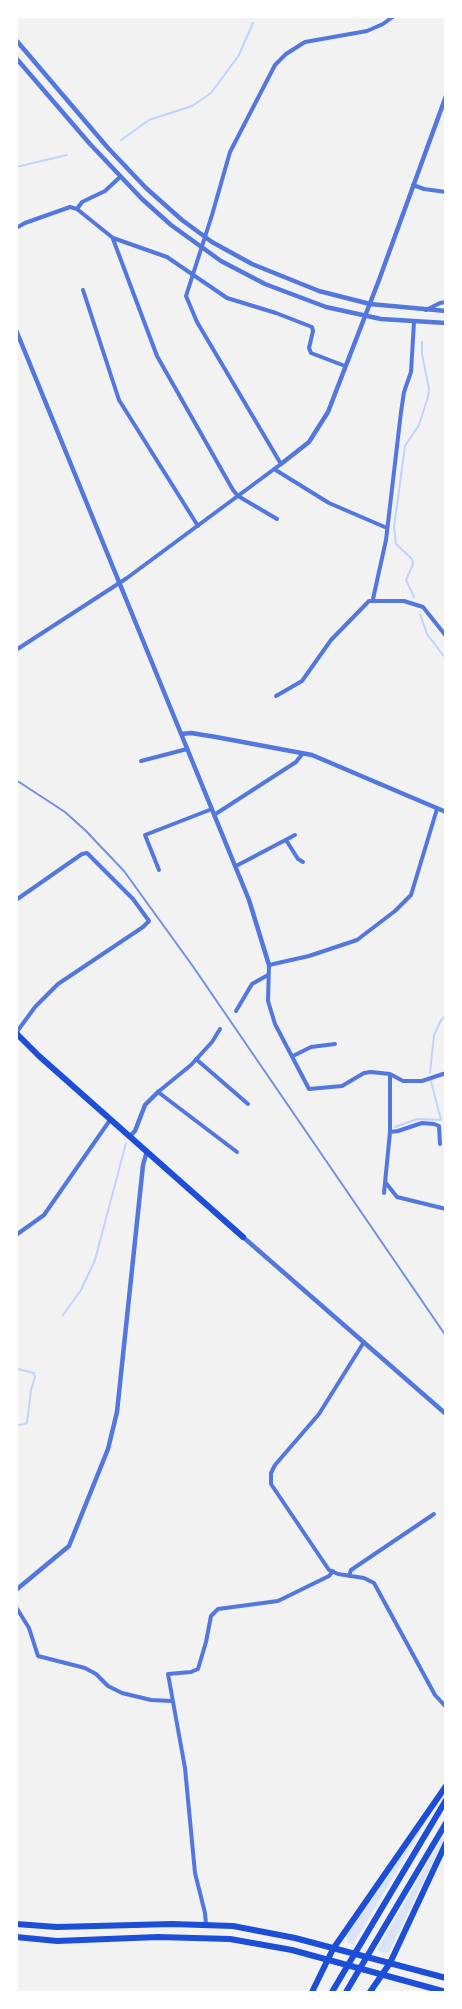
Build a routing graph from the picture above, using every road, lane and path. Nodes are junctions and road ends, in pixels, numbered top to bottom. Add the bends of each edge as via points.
1 (394, 16) edge
2 (16, 40) edge
3 (16, 58) edge
4 (446, 96) edge
5 (120, 177) junction
6 (412, 185) junction
7 (446, 192) edge
8 (77, 209) junction
9 (16, 228) edge
10 (113, 238) junction
11 (192, 274) junction
12 (83, 290) dead end
13 (446, 302) edge
14 (370, 304) junction
15 (425, 310) junction
16 (446, 311) edge
17 (365, 316) junction
18 (414, 322) junction
19 (446, 324) edge
20 (16, 330) edge
21 (345, 366) junction
22 (281, 464) junction
23 (274, 469) junction
24 (238, 496) junction
25 (277, 519) dead end
26 (198, 526) junction
27 (387, 528) junction
28 (120, 583) junction
29 (373, 600) junction
30 (446, 636) edge
31 (16, 650) edge
32 (276, 696) dead end
33 (181, 734) junction
34 (187, 749) junction
35 (303, 753) junction
36 (141, 761) dead end
37 (212, 809) junction
38 (437, 809) junction
39 (446, 812) edge
40 (214, 815) junction
41 (295, 835) dead end
42 (286, 840) junction
43 (303, 862) dead end
44 (236, 866) junction
45 (159, 870) dead end
46 (16, 900) edge
47 (269, 965) junction
48 (268, 975) junction
49 (236, 1011) dead end
50 (220, 1029) dead end
51 (16, 1033) edge
52 (334, 1044) dead end
53 (293, 1056) junction
54 (196, 1059) junction
55 (446, 1072) edge
56 (390, 1074) junction
57 (158, 1092) junction
58 (248, 1104) dead end
59 (110, 1119) junction
60 (390, 1132) junction
61 (130, 1136) junction
62 (440, 1144) dead end
63 (147, 1151) junction
64 (237, 1152) dead end
65 (385, 1182) junction
66 (384, 1193) dead end
67 (446, 1209) edge
68 (16, 1235) edge
69 (243, 1237) joint
70 (364, 1342) junction
71 (446, 1414) edge
72 (434, 1514) dead end
73 (333, 1571) junction
74 (349, 1576) junction
75 (16, 1590) edge
76 (16, 1607) edge
77 (172, 1701) junction
78 (446, 1707) edge
79 (446, 1786) edge
80 (446, 1800) edge
81 (446, 1823) edge
82 (446, 1843) edge
83 (16, 1924) edge
84 (206, 1924) junction
85 (16, 1937) edge
86 (333, 1948) junction
87 (327, 1959) junction
88 (390, 1964) junction
89 (382, 1974) junction
90 (446, 1978) edge
91 (312, 1992) edge
92 (332, 1992) edge
93 (346, 1992) edge
94 (370, 1992) edge
95 (446, 1992) edge

1 - 11 street via 367,31 305,42 281,59 230,152
2 - 14 street via 116,156 182,220 226,250 267,271 319,291
3 - 5 street
4 - 6 street
5 - 8 street
5 - 17 street via 171,225 230,266 297,298
6 - 7 street
6 - 14 street
8 - 9 street via 70,207
8 - 10 street
10 - 11 street via 167,257
10 - 24 street via 157,356
11 - 21 street via 227,298 312,327 311,353
11 - 22 street via 186,296 189,306
12 - 26 street via 119,400
13 - 15 street
14 - 15 street
14 - 17 street
15 - 16 street
17 - 18 street
17 - 21 street
18 - 19 street
18 - 27 street via 411,372 404,392
20 - 28 street
21 - 22 street via 316,434
22 - 23 street
23 - 24 street
23 - 27 street via 329,503
24 - 25 street
24 - 26 street
26 - 28 street
27 - 29 street
28 - 31 street
28 - 33 street
29 - 30 street via 404,601 423,607
29 - 32 street via 365,603 333,638 302,681
33 - 34 street
33 - 35 street
34 - 36 street
34 - 37 street
35 - 38 street
35 - 40 street via 296,762
37 - 40 street
37 - 45 street via 145,835
38 - 39 street
38 - 47 street via 411,895 395,911 357,940
40 - 44 street
41 - 42 street
42 - 43 street
42 - 44 street
44 - 47 street
46 - 51 street via 87,854 133,899 149,921 58,984 35,1006
47 - 48 street
48 - 49 street via 252,984
48 - 53 street via 270,1010
50 - 54 street
51 - 59 main road
52 - 53 street via 311,1047
53 - 56 street via 309,1089 342,1086 364,1073
54 - 57 street
54 - 58 street
55 - 56 street via 422,1081 403,1081
56 - 60 street
57 - 61 street via 145,1105
57 - 64 street
59 - 61 main road
59 - 68 street via 44,1215
60 - 62 street via 422,1123 439,1125
60 - 65 street
61 - 63 main road
63 - 69 main road
63 - 75 street via 142,1165 117,1412 108,1449 69,1545
65 - 66 street
65 - 67 street via 398,1197
69 - 70 street
70 - 71 street
70 - 73 street via 320,1414 271,1473 275,1491 324,1564
72 - 74 street via 351,1570
73 - 74 street
73 - 77 street via 278,1601 218,1609 211,1616 198,1669 168,1674
74 - 78 street via 374,1583 435,1695
76 - 77 street via 29,1628 38,1656 85,1668 122,1693
77 - 84 street via 185,1768 195,1872
79 - 86 main road
80 - 92 main road
81 - 93 main road
82 - 88 main road
83 - 84 main road
84 - 86 main road via 249,1928
85 - 87 main road via 57,1941 213,1938 271,1945
86 - 87 main road
86 - 88 main road
87 - 89 main road
87 - 91 main road
88 - 89 main road
88 - 90 main road
89 - 94 main road
89 - 95 main road

